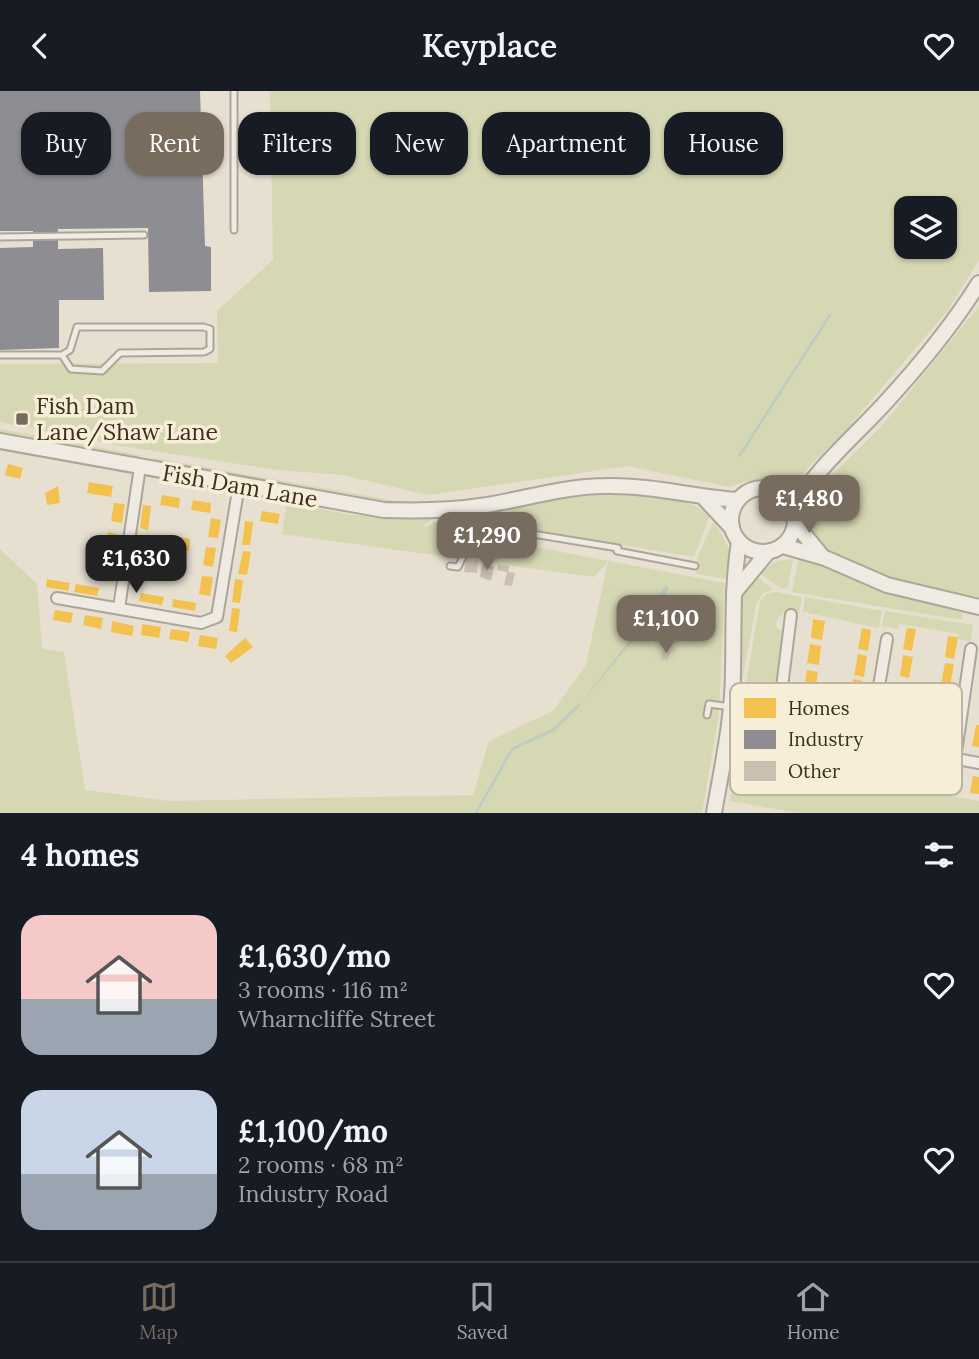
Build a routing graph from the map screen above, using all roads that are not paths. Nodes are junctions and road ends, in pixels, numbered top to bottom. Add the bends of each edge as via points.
1 (234, 91) edge
2 (234, 230) dead end
3 (144, 235) dead end
4 (0, 237) edge
5 (979, 283) edge
6 (0, 355) edge
7 (62, 355) junction
8 (0, 441) edge
9 (140, 467) junction
10 (811, 479) junction
11 (239, 485) junction
12 (774, 490) junction
13 (705, 499) junction
14 (738, 500) junction
15 (483, 512) junction
16 (794, 516) junction
17 (732, 528) junction
18 (739, 542) junction
19 (783, 546) junction
20 (768, 552) junction
21 (825, 558) junction
22 (450, 566) dead end
23 (695, 566) dead end
24 (733, 594) junction
25 (57, 598) dead end
26 (979, 607) edge
27 (119, 608) junction
28 (788, 621) dead end
29 (887, 639) dead end
30 (971, 649) dead end
31 (731, 683) edge
32 (782, 683) edge
33 (880, 683) edge
34 (962, 711) edge
35 (730, 712) edge
36 (707, 715) dead end
37 (730, 718) edge
38 (714, 813) edge

1 - 2 lane
3 - 4 lane
5 - 10 street via 913,371
6 - 7 lane
7 - 7 lane via 70,350 77,327 210,329 210,349 204,352 120,353 102,371 71,369
8 - 9 street, Fish Dam Lane
9 - 11 street, Fish Dam Lane
9 - 27 street
10 - 12 street
10 - 16 street
11 - 15 street, Fish Dam Lane via 384,510
11 - 27 street via 217,617 201,623
12 - 14 street via 751,491
12 - 16 street via 786,498
13 - 14 street, Fish Dam Lane
13 - 15 street, Fish Dam Lane via 669,490 606,486 528,495
13 - 17 street
14 - 17 street
15 - 22 lane via 458,567
15 - 23 lane via 502,529
16 - 19 street
16 - 21 street
17 - 18 street
18 - 20 street via 752,551
18 - 24 street
19 - 20 street
19 - 21 street
20 - 24 street
21 - 26 street via 887,585
24 - 31 street
25 - 27 street
28 - 32 street
29 - 33 street
30 - 34 street
35 - 36 lane via 709,704
37 - 38 street

